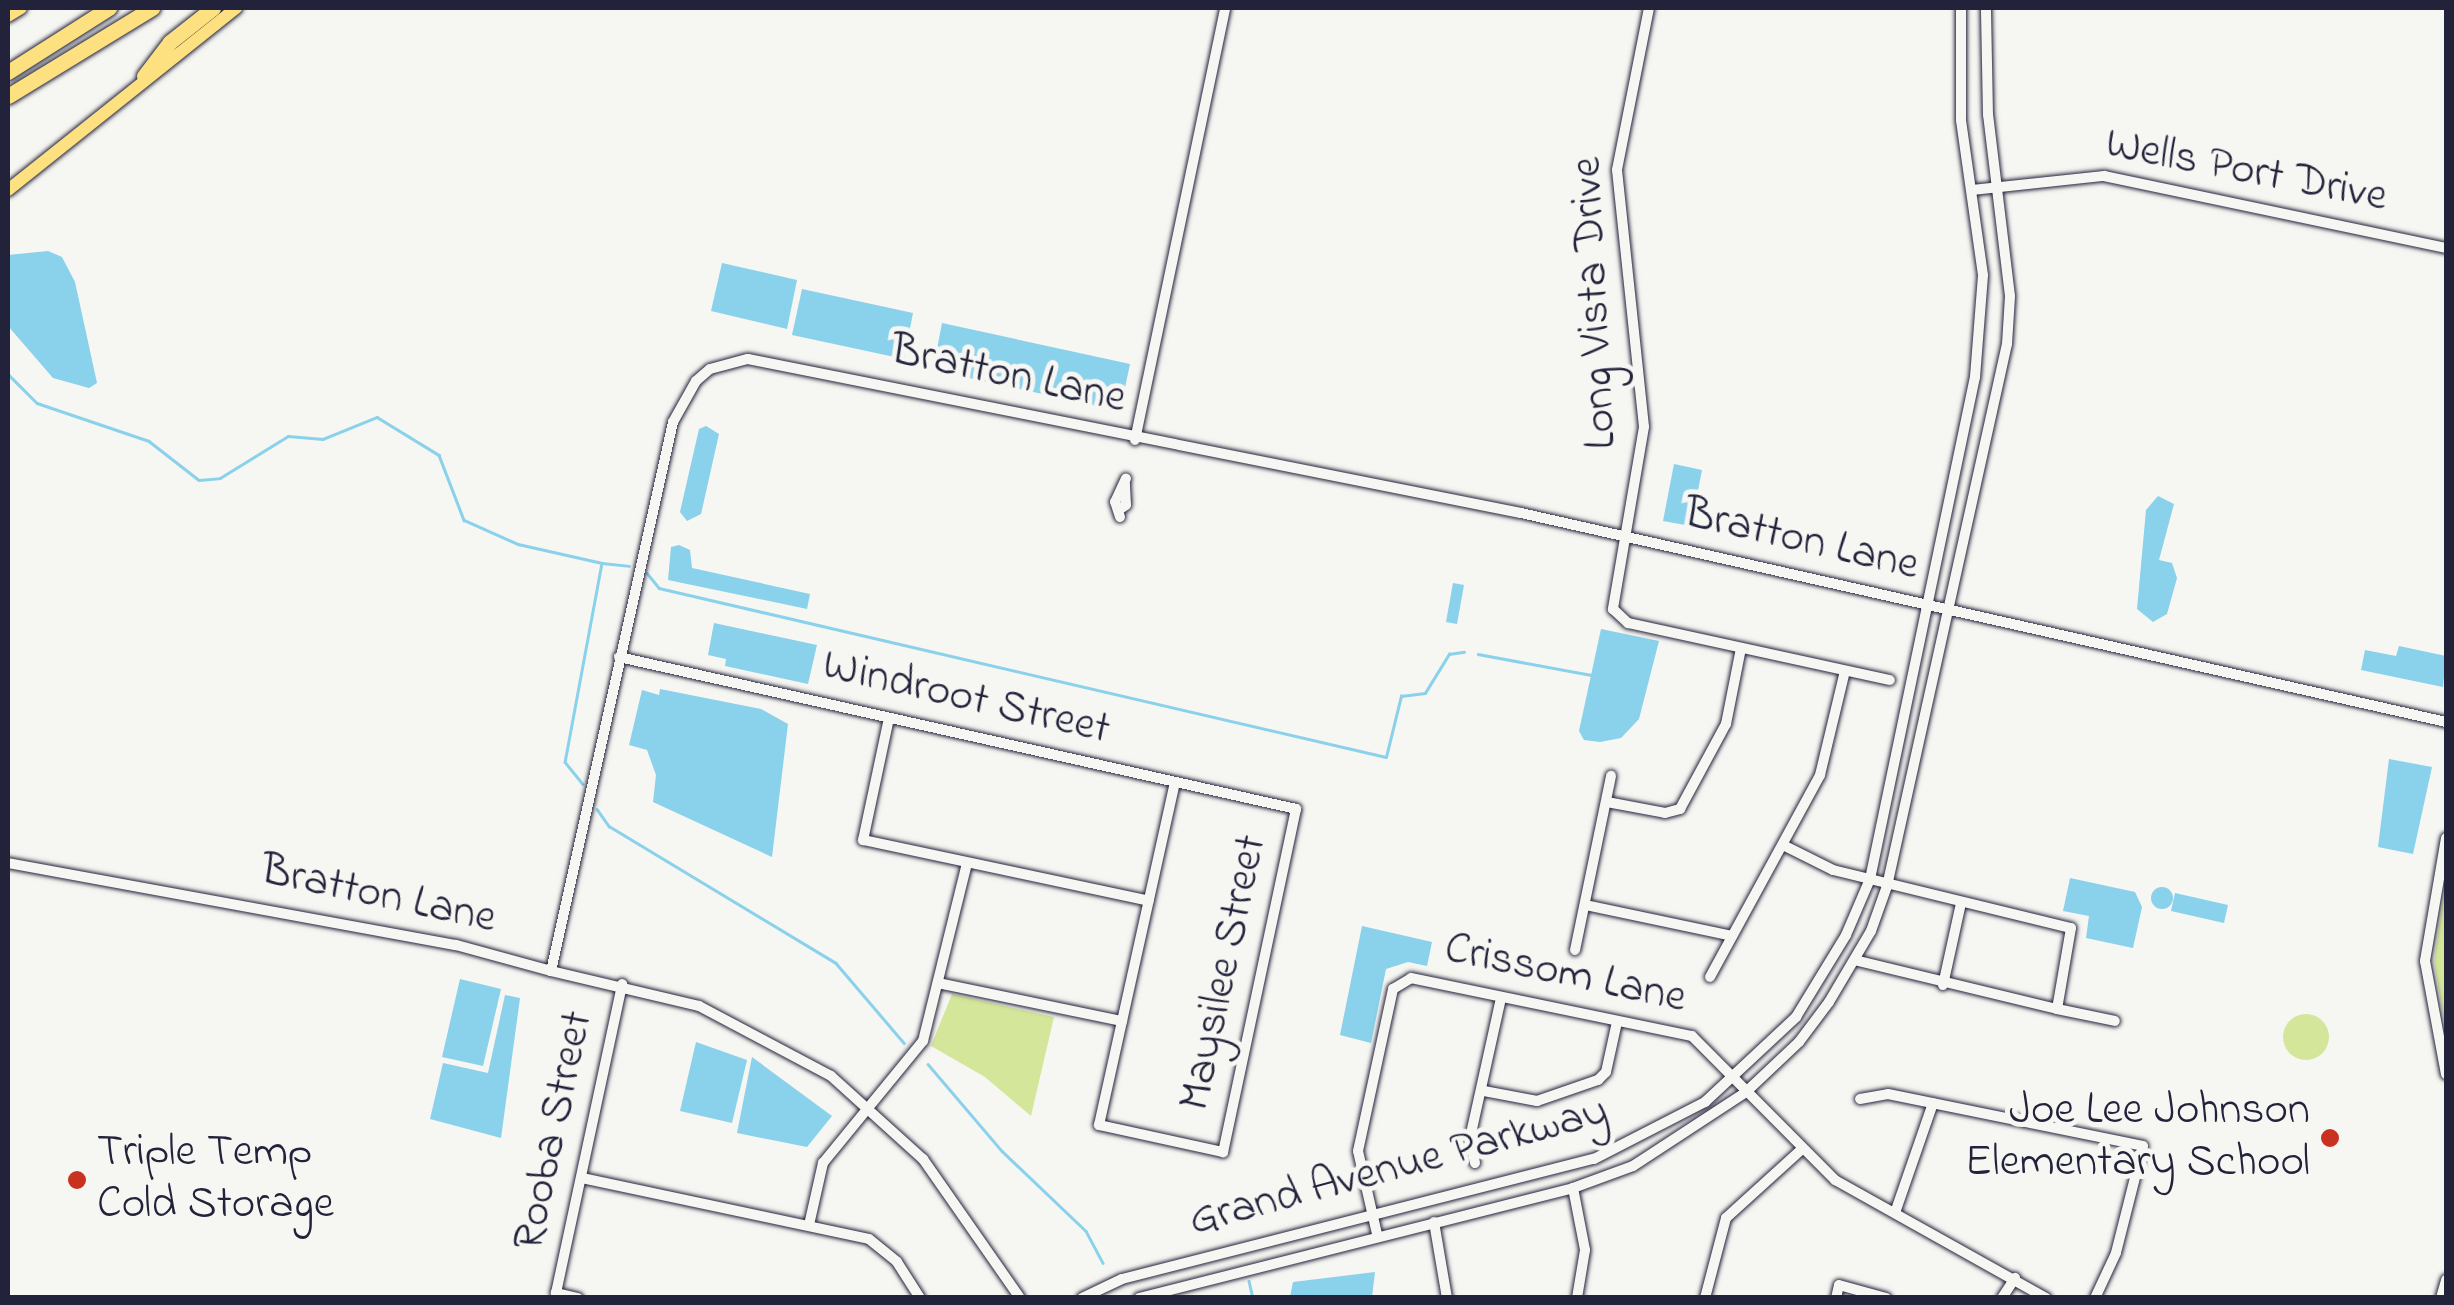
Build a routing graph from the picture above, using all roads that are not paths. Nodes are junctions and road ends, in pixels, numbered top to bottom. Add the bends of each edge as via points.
1 (21, 8) edge
2 (109, 8) edge
3 (152, 8) edge
4 (213, 8) edge
5 (236, 8) edge
6 (1225, 8) edge
7 (1649, 8) edge
8 (1961, 8) edge
9 (1986, 8) edge
10 (8, 16) edge
11 (8, 72) edge
12 (144, 76) junction
13 (8, 96) edge
14 (1999, 186) junction
15 (8, 190) edge
16 (1972, 190) junction
17 (2446, 248) edge
18 (1135, 440) junction
19 (1126, 480) dead end
20 (1120, 513) dead end
21 (1628, 536) junction
22 (1930, 606) junction
23 (1952, 612) junction
24 (1742, 648) junction
25 (620, 657) junction
26 (1845, 671) junction
27 (1890, 680) dead end
28 (889, 718) junction
29 (2446, 722) edge
30 (1611, 776) dead end
31 (1175, 782) junction
32 (1607, 802) junction
33 (1296, 809) joint
34 (2446, 838) edge
35 (1783, 846) junction
36 (967, 862) junction
37 (8, 863) edge
38 (1870, 878) junction
39 (1887, 886) junction
40 (1150, 901) junction
41 (1961, 903) junction
42 (1585, 906) junction
43 (1732, 936) junction
44 (1575, 950) dead end
45 (1855, 960) junction
46 (551, 971) junction
47 (1710, 977) dead end
48 (938, 983) junction
49 (622, 984) junction
50 (1943, 985) junction
51 (1501, 998) junction
52 (2057, 1008) junction
53 (1122, 1021) junction
54 (2115, 1021) dead end
55 (1617, 1022) junction
56 (2446, 1074) edge
57 (1735, 1078) junction
58 (1484, 1091) junction
59 (1746, 1092) junction
60 (1860, 1098) dead end
61 (1934, 1103) junction
62 (869, 1106) junction
63 (1800, 1151) junction
64 (1474, 1164) dead end
65 (582, 1178) junction
66 (1573, 1188) junction
67 (1896, 1210) junction
68 (1371, 1212) junction
69 (1434, 1222) junction
70 (809, 1225) junction
71 (1377, 1234) junction
72 (2015, 1278) junction
73 (2446, 1280) edge
74 (578, 1298) edge
75 (920, 1298) edge
76 (1020, 1298) edge
77 (1082, 1298) edge
78 (1140, 1298) edge
79 (1447, 1298) edge
80 (1577, 1298) edge
81 (1705, 1298) edge
82 (1836, 1298) edge
83 (1886, 1298) edge
84 (2002, 1298) edge
85 (2046, 1298) edge
86 (2095, 1298) edge
87 (2441, 1298) edge

1 - 10 main road
2 - 11 highway
3 - 13 highway
4 - 12 highway via 170,42
5 - 12 main road
6 - 18 street
7 - 21 street, Long Vista Drive via 1617,170 1644,427
8 - 16 street, Grand Avenue Parkway via 1961,120
9 - 14 street, Grand Avenue Parkway via 1988,115
12 - 15 main road
14 - 16 street, Wells Port Drive
14 - 17 street, Wells Port Drive via 2104,176
14 - 23 street, Grand Avenue Parkway via 2007,344
16 - 22 street, Grand Avenue Parkway via 1983,275 1980,344
18 - 21 street, Bratton Lane
18 - 25 street, Bratton Lane via 773,361 729,362 696,381 673,422
19 - 20 street via 1118,488
21 - 22 street, Bratton Lane
21 - 24 street, Long Vista Drive via 1615,615
22 - 23 street, Bratton Lane
22 - 38 street, Grand Avenue Parkway
23 - 29 street, Bratton Lane
23 - 39 street, Grand Avenue Parkway
24 - 26 street
24 - 32 street via 1726,724 1680,810
25 - 28 street, Windroot Street
25 - 46 street, Bratton Lane
26 - 27 street
26 - 35 street via 1820,774
28 - 31 street, Windroot Street
28 - 36 street via 864,840
30 - 32 street
31 - 33 street, Windroot Street
31 - 40 street
32 - 42 street
33 - 53 street, Maysilee Street via 1222,1152 1099,1125
34 - 56 street via 2424,962
35 - 38 street via 1833,870
35 - 43 street
36 - 40 street
36 - 48 street
37 - 46 street, Bratton Lane via 456,944
38 - 39 street
38 - 57 street, Grand Avenue Parkway via 1820,982 1784,1032
39 - 41 street
39 - 45 street, Grand Avenue Parkway
40 - 53 street
41 - 50 street
41 - 52 street via 2071,928
42 - 43 street
42 - 44 street
43 - 47 street
45 - 50 street
45 - 59 street, Grand Avenue Parkway via 1799,1042
46 - 49 street
48 - 53 street
48 - 62 street via 923,1041
49 - 62 street via 755,1030
49 - 65 street, Rooba Street
50 - 52 street
51 - 55 street, Crissom Lane
51 - 58 street
51 - 68 street, Crissom Lane via 1400,979 1358,1151
52 - 54 street
55 - 57 street, Crissom Lane via 1692,1036
55 - 58 street via 1606,1072 1598,1080 1537,1101
57 - 59 street, Crissom Lane
57 - 68 street, Grand Avenue Parkway via 1658,1130 1594,1159
58 - 64 street via 1470,1138
59 - 63 street, Crissom Lane
59 - 66 street, Grand Avenue Parkway via 1664,1151
60 - 61 street via 1888,1094
61 - 67 street
61 - 86 street via 2143,1146 2116,1253
62 - 70 street via 823,1163
62 - 76 street via 924,1159
63 - 67 street, Crissom Lane via 1835,1180
63 - 81 street via 1726,1218
65 - 70 street
65 - 74 street, Rooba Street via 556,1293
66 - 69 street, Grand Avenue Parkway
66 - 80 street via 1585,1235
67 - 72 street, Crissom Lane
68 - 71 street
68 - 77 street, Grand Avenue Parkway via 1122,1279
69 - 71 street, Grand Avenue Parkway
69 - 79 street
70 - 75 street via 870,1239 897,1262
71 - 78 street, Grand Avenue Parkway
72 - 84 street
72 - 85 street, Crissom Lane
73 - 87 street
82 - 83 street via 1838,1285

